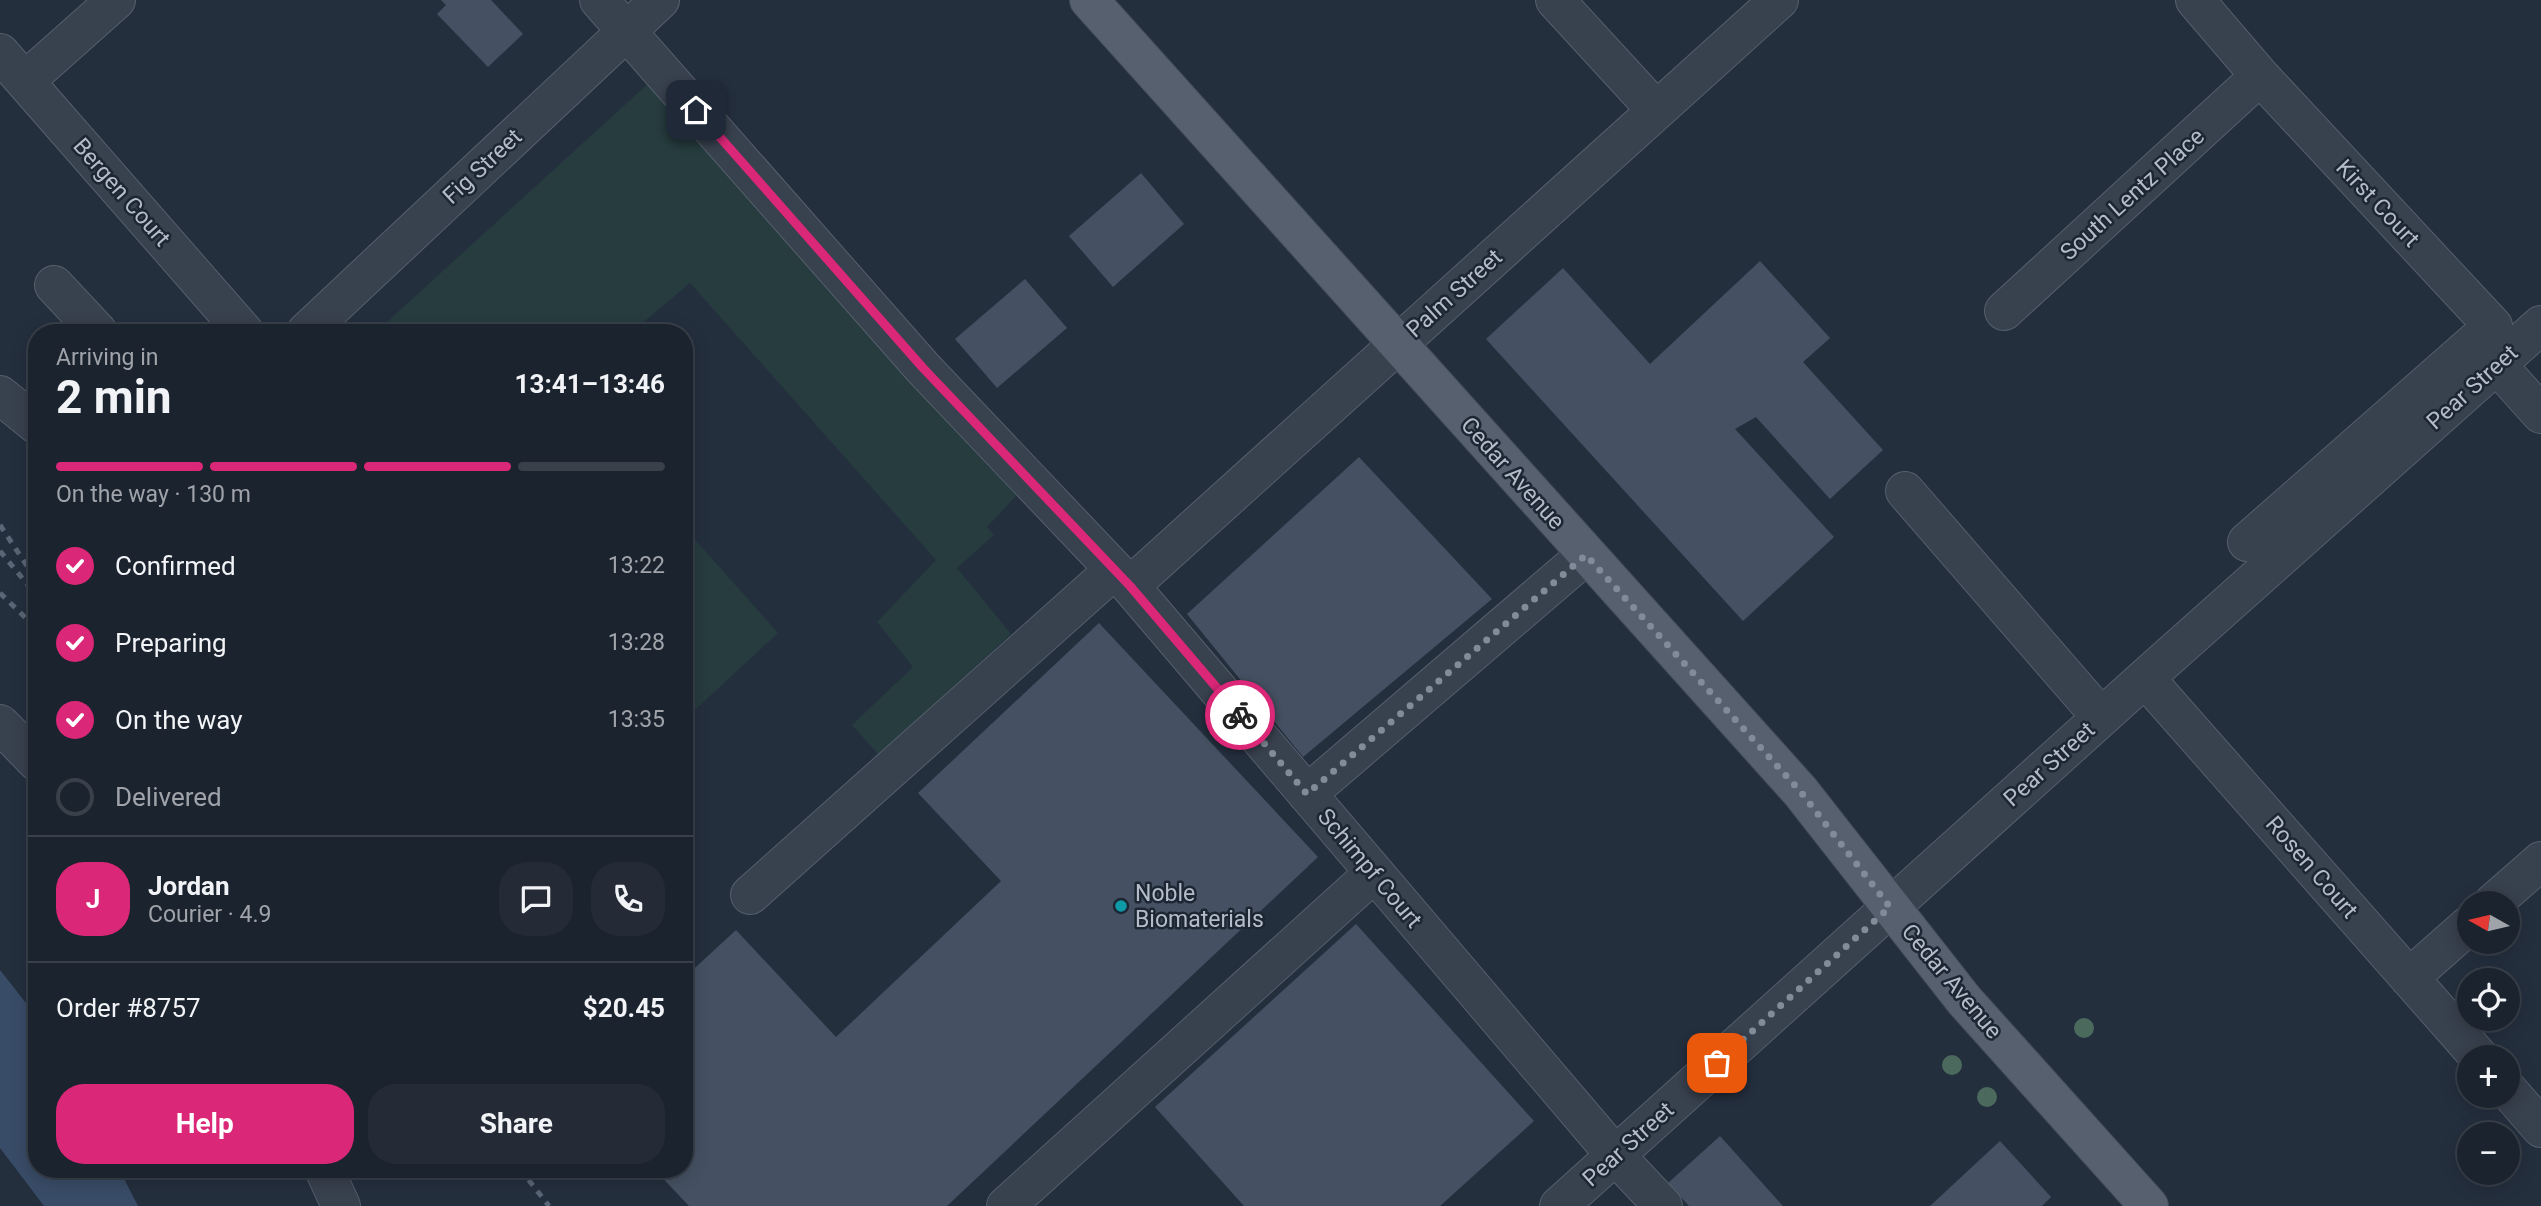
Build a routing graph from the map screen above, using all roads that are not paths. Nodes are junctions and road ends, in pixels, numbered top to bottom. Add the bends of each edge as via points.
1 (116, 0) edge
2 (599, 0) edge
3 (660, 0) edge
4 (1088, 0) edge
5 (1555, 0) edge
6 (1779, 0) edge
7 (2195, 0) edge
8 (626, 31) junction
9 (0, 53) edge
10 (2260, 76) junction
11 (25, 81) junction
12 (1656, 110) junction
13 (54, 285) dead end
14 (2004, 311) dead end
15 (91, 324) edge
16 (237, 324) edge
17 (315, 324) edge
18 (2541, 325) edge
19 (2493, 326) junction
20 (1398, 344) junction
21 (2497, 365) junction
22 (0, 395) edge
23 (2541, 414) edge
24 (28, 418) edge
25 (1905, 491) dead end
26 (2247, 542) dead end
27 (1586, 555) junction
28 (1122, 578) junction
29 (2145, 678) junction
30 (2101, 716) junction
31 (0, 724) edge
32 (28, 753) edge
33 (1307, 794) junction
34 (2541, 861) edge
35 (1374, 873) junction
36 (2507, 891) edge
37 (750, 895) dead end
38 (1890, 907) junction
39 (2457, 936) edge
40 (2409, 978) junction
41 (2468, 1045) edge
42 (2520, 1104) edge
43 (2541, 1128) edge
44 (1615, 1155) junction
45 (328, 1178) edge
46 (341, 1206) edge
47 (1006, 1206) edge
48 (1559, 1206) edge
49 (1663, 1206) edge
50 (2150, 1206) edge

1 - 11 street
2 - 8 street, Schimpf Court
3 - 8 street, Fig Street
4 - 20 main road, Cedar Avenue
5 - 12 street
6 - 12 street, Palm Street
7 - 10 street, Kirst Court
8 - 17 street, Fig Street
8 - 28 street, Schimpf Court via 923,368
9 - 11 street, Bergen Court
10 - 14 street, South Lentz Place
10 - 19 street, Kirst Court
11 - 16 street, Bergen Court
12 - 20 street, Palm Street
13 - 15 street
18 - 21 street, Pear Street
19 - 21 street
19 - 26 street
20 - 27 main road, Cedar Avenue
20 - 28 street, Palm Street
21 - 23 street
21 - 29 street, Pear Street
22 - 24 street
25 - 30 street
27 - 33 street
27 - 38 main road, Cedar Avenue via 1800,791
28 - 33 street, Schimpf Court
28 - 37 street, Palm Street
29 - 30 street, Pear Street
29 - 40 street, Rosen Court
30 - 38 street, Pear Street
31 - 32 street
33 - 35 street, Schimpf Court
34 - 36 street
35 - 44 street, Schimpf Court
35 - 47 street
38 - 44 street, Pear Street
38 - 50 main road, Cedar Avenue via 1964,1000
39 - 40 street
40 - 41 street, Rosen Court
42 - 43 street
44 - 48 street, Pear Street
44 - 49 street, Schimpf Court
45 - 46 street

